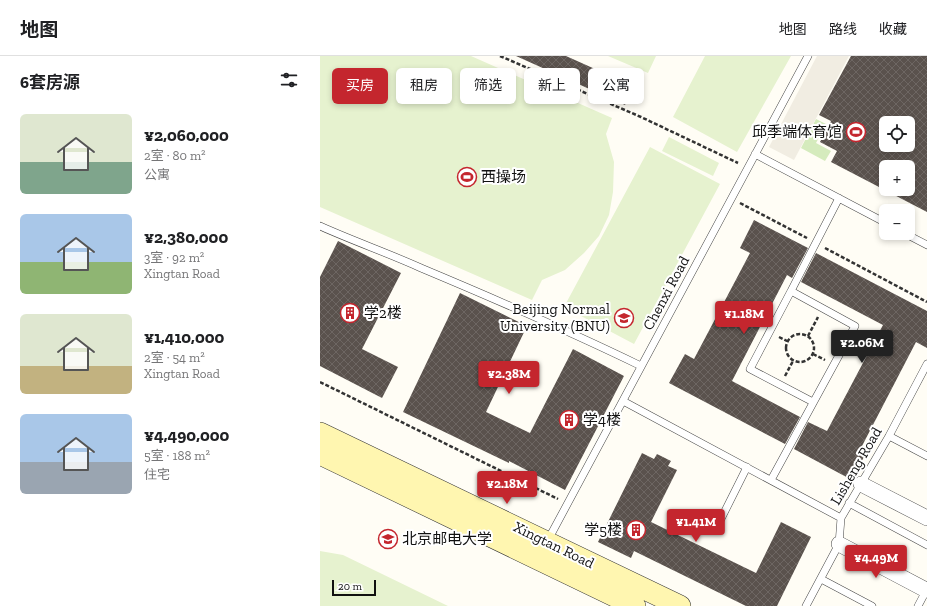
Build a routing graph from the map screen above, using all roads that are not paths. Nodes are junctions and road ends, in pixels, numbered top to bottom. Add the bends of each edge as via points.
1 (808, 56) edge
2 (756, 154) junction
3 (839, 198) junction
4 (879, 219) edge
5 (320, 226) edge
6 (915, 239) edge
7 (927, 245) edge
8 (791, 291) junction
9 (927, 364) edge
10 (641, 366) junction
11 (623, 400) junction
12 (813, 402) junction
13 (320, 433) edge
14 (889, 436) junction
15 (320, 454) edge
16 (927, 456) edge
17 (747, 467) junction
18 (771, 480) junction
19 (861, 484) junction
20 (850, 503) junction
21 (841, 518) junction
22 (927, 518) edge
23 (716, 529) dead end
24 (547, 542) junction
25 (839, 544) junction
26 (927, 545) edge
27 (821, 579) junction
28 (927, 589) edge
29 (635, 606) edge
30 (680, 606) edge
31 (806, 606) edge
32 (872, 606) edge
33 (918, 606) edge

1 - 2 lane, Chenxi Road
2 - 3 lane
2 - 10 lane, Chenxi Road
3 - 4 lane
3 - 8 lane
5 - 10 lane via 517,309
6 - 7 lane
8 - 12 lane via 750,368
8 - 12 lane via 855,326
9 - 14 lane, Lisheng Road
10 - 11 lane, Chenxi Road
11 - 17 lane
11 - 24 lane, Chenxi Road
12 - 18 lane
13 - 24 street, Xingtan Road
14 - 16 lane
14 - 19 lane, Lisheng Road
15 - 29 street, Xingtan Road
17 - 18 lane
17 - 23 lane
18 - 21 lane
19 - 20 lane, Lisheng Road
19 - 22 street
20 - 21 lane, Lisheng Road
20 - 26 lane
21 - 25 lane, Lisheng Road
24 - 30 street, Xingtan Road
25 - 27 lane, Lisheng Road
25 - 28 street
27 - 31 lane, Lisheng Road
27 - 32 lane
28 - 33 lane

